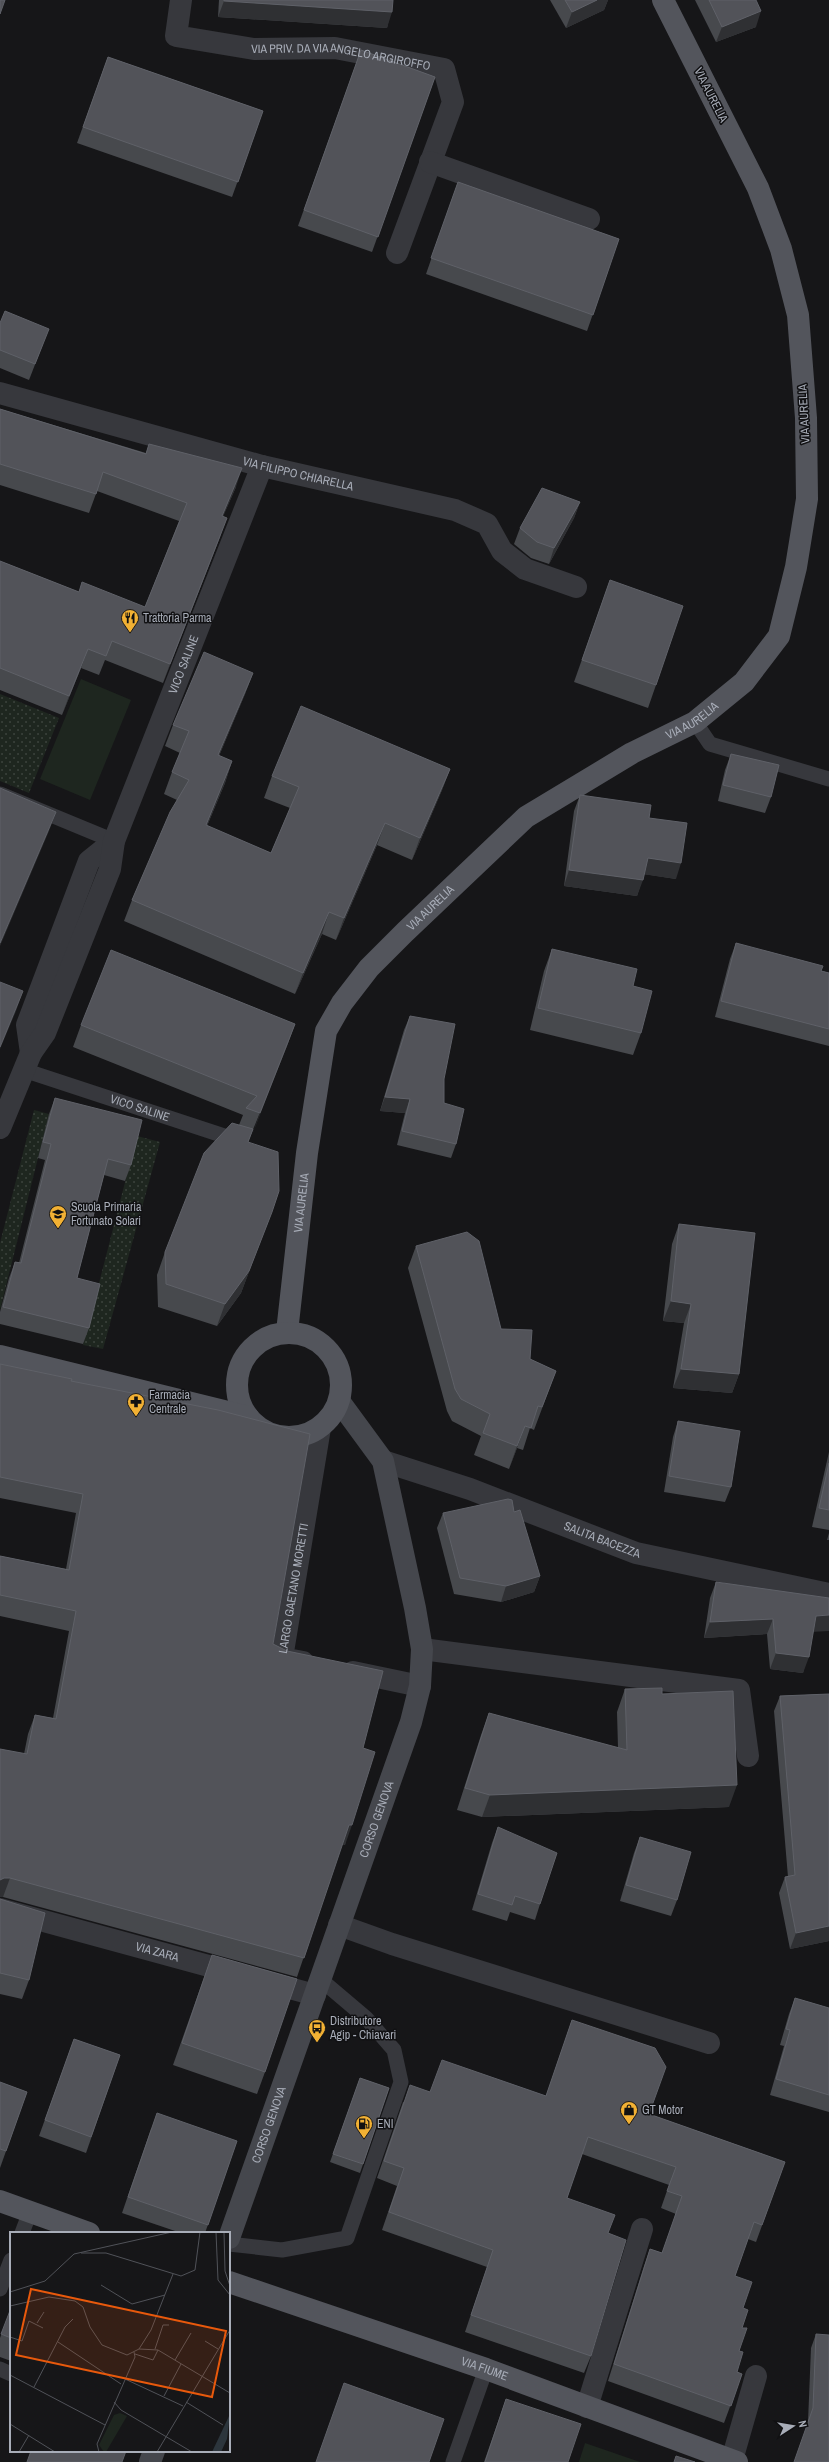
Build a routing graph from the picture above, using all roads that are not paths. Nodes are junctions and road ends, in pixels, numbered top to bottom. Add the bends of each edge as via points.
1 (181, 0) edge
2 (664, 0) edge
3 (430, 162) junction
4 (589, 219) dead end
5 (396, 253) dead end
6 (0, 393) edge
7 (262, 466) junction
8 (576, 587) dead end
9 (695, 722) junction
10 (829, 779) edge
11 (0, 794) edge
12 (114, 841) junction
13 (27, 1062) junction
14 (0, 1128) edge
15 (256, 1146) edge
16 (287, 1332) junction
17 (0, 1356) edge
18 (339, 1401) junction
19 (248, 1417) junction
20 (320, 1428) junction
21 (383, 1461) junction
22 (829, 1594) edge
23 (422, 1649) junction
24 (420, 1686) junction
25 (748, 1756) dead end
26 (0, 1910) edge
27 (339, 1925) junction
28 (317, 1987) junction
29 (709, 2043) dead end
30 (0, 2201) edge
31 (30, 2212) junction
32 (642, 2229) dead end
33 (22, 2232) edge
34 (86, 2232) edge
35 (230, 2235) edge
36 (230, 2244) edge
37 (10, 2263) edge
38 (230, 2282) edge
39 (0, 2289) edge
40 (0, 2370) edge
41 (486, 2370) junction
42 (10, 2374) edge
43 (756, 2376) dead end
44 (587, 2407) junction
45 (154, 2452) edge
46 (735, 2461) edge
47 (150, 2462) edge
48 (453, 2462) edge

1 - 3 street, VIA PRIV. DA VIA ANGELO ARGIROFFO via 176,36 254,49 335,48 444,69 453,102
2 - 9 main road, VIA AURELIA via 758,188 781,249 798,314 806,418 807,499 796,567 779,636 744,682
3 - 4 street
3 - 5 street, VIA PRIV. DA VIA ANGELO ARGIROFFO
6 - 7 street, VIA FILIPPO CHIARELLA
7 - 8 street, VIA FILIPPO CHIARELLA via 455,510 487,524 502,551 525,569
7 - 12 street, VICO SALINE
9 - 10 lane via 710,744
9 - 16 main road, VIA AURELIA via 632,753 526,817 369,968 342,1003 326,1031 307,1153
11 - 12 lane
12 - 13 street, VICO SALINE via 110,869 45,1033
13 - 14 street, VICO SALINE
13 - 15 lane, VICO SALINE
16 - 18 main road via 303,1334 318,1341 331,1352 339,1367 342,1384
16 - 19 main road via 268,1337 252,1348 242,1363 237,1381 238,1394
17 - 19 main road
18 - 20 main road via 332,1416
18 - 21 main road, CORSO GENOVA
19 - 20 main road via 269,1433 290,1438 306,1435
20 - 24 street, LARGO GAETANO MORETTI via 282,1658
21 - 22 street, SALITA BACEZZA via 470,1489 636,1553
21 - 23 main road, CORSO GENOVA
23 - 24 main road, CORSO GENOVA
23 - 25 street via 739,1690
24 - 27 main road, CORSO GENOVA via 411,1722
26 - 28 street, VIA ZARA
27 - 28 main road, CORSO GENOVA
27 - 29 street
28 - 35 main road, CORSO GENOVA
28 - 36 lane via 366,2018 394,2050 401,2082 347,2238 282,2250
30 - 31 main road
31 - 33 lane
31 - 34 main road
32 - 44 street
37 - 39 lane
38 - 41 main road, VIA FIUME
40 - 42 lane
41 - 44 main road, VIA FIUME
41 - 48 lane
43 - 46 street
44 - 46 main road, VIA FIUME
45 - 47 main road

